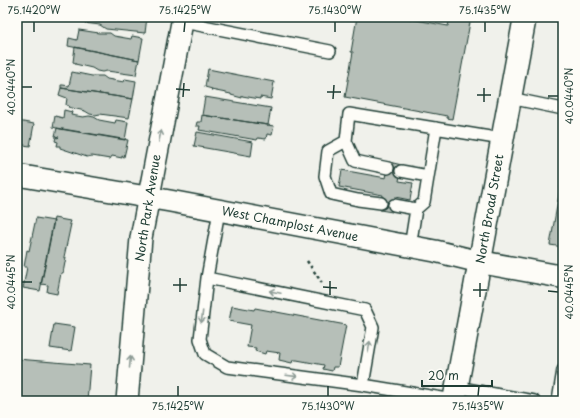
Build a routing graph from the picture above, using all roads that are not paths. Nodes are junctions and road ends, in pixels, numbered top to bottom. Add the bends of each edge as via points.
1 (525, 17) edge
2 (183, 19) edge
3 (330, 51) dead end
4 (510, 98) junction
5 (563, 109) edge
6 (436, 128) junction
7 (502, 139) junction
8 (346, 141) junction
9 (388, 168) dead end
10 (401, 171) dead end
11 (17, 175) edge
12 (428, 176) junction
13 (148, 197) junction
14 (381, 203) dead end
15 (394, 205) dead end
16 (416, 209) junction
17 (219, 211) junction
18 (410, 247) junction
19 (480, 262) junction
20 (563, 277) edge
21 (207, 278) junction
22 (563, 370) edge
23 (363, 385) junction
24 (455, 396) edge
25 (127, 401) edge
26 (534, 401) edge
27 (558, 401) edge

1 - 4 main road, North Broad Street
2 - 3 lane
13 -> 2 street, North Park Avenue
4 - 5 lane
4 - 7 main road, North Broad Street
6 - 7 lane
6 - 8 lane via 349,114
6 - 12 lane
7 - 19 main road, North Broad Street
8 - 9 lane via 355,161
8 - 14 lane via 328,151 325,176 331,194
10 - 12 lane
11 - 13 street, West Champlost Avenue
12 - 16 lane via 424,202
13 - 17 street, West Champlost Avenue
25 -> 13 street, North Park Avenue via 141,238
15 - 16 lane
16 - 18 lane
17 - 18 street, West Champlost Avenue
17 - 21 lane
18 - 19 street, West Champlost Avenue
19 - 20 main road, West Champlost Avenue
19 - 24 main road, North Broad Street
23 -> 21 lane via 373,327 365,310
21 -> 23 lane via 200,339 205,354 227,367
22 - 27 lane
23 - 24 lane
24 - 26 lane

